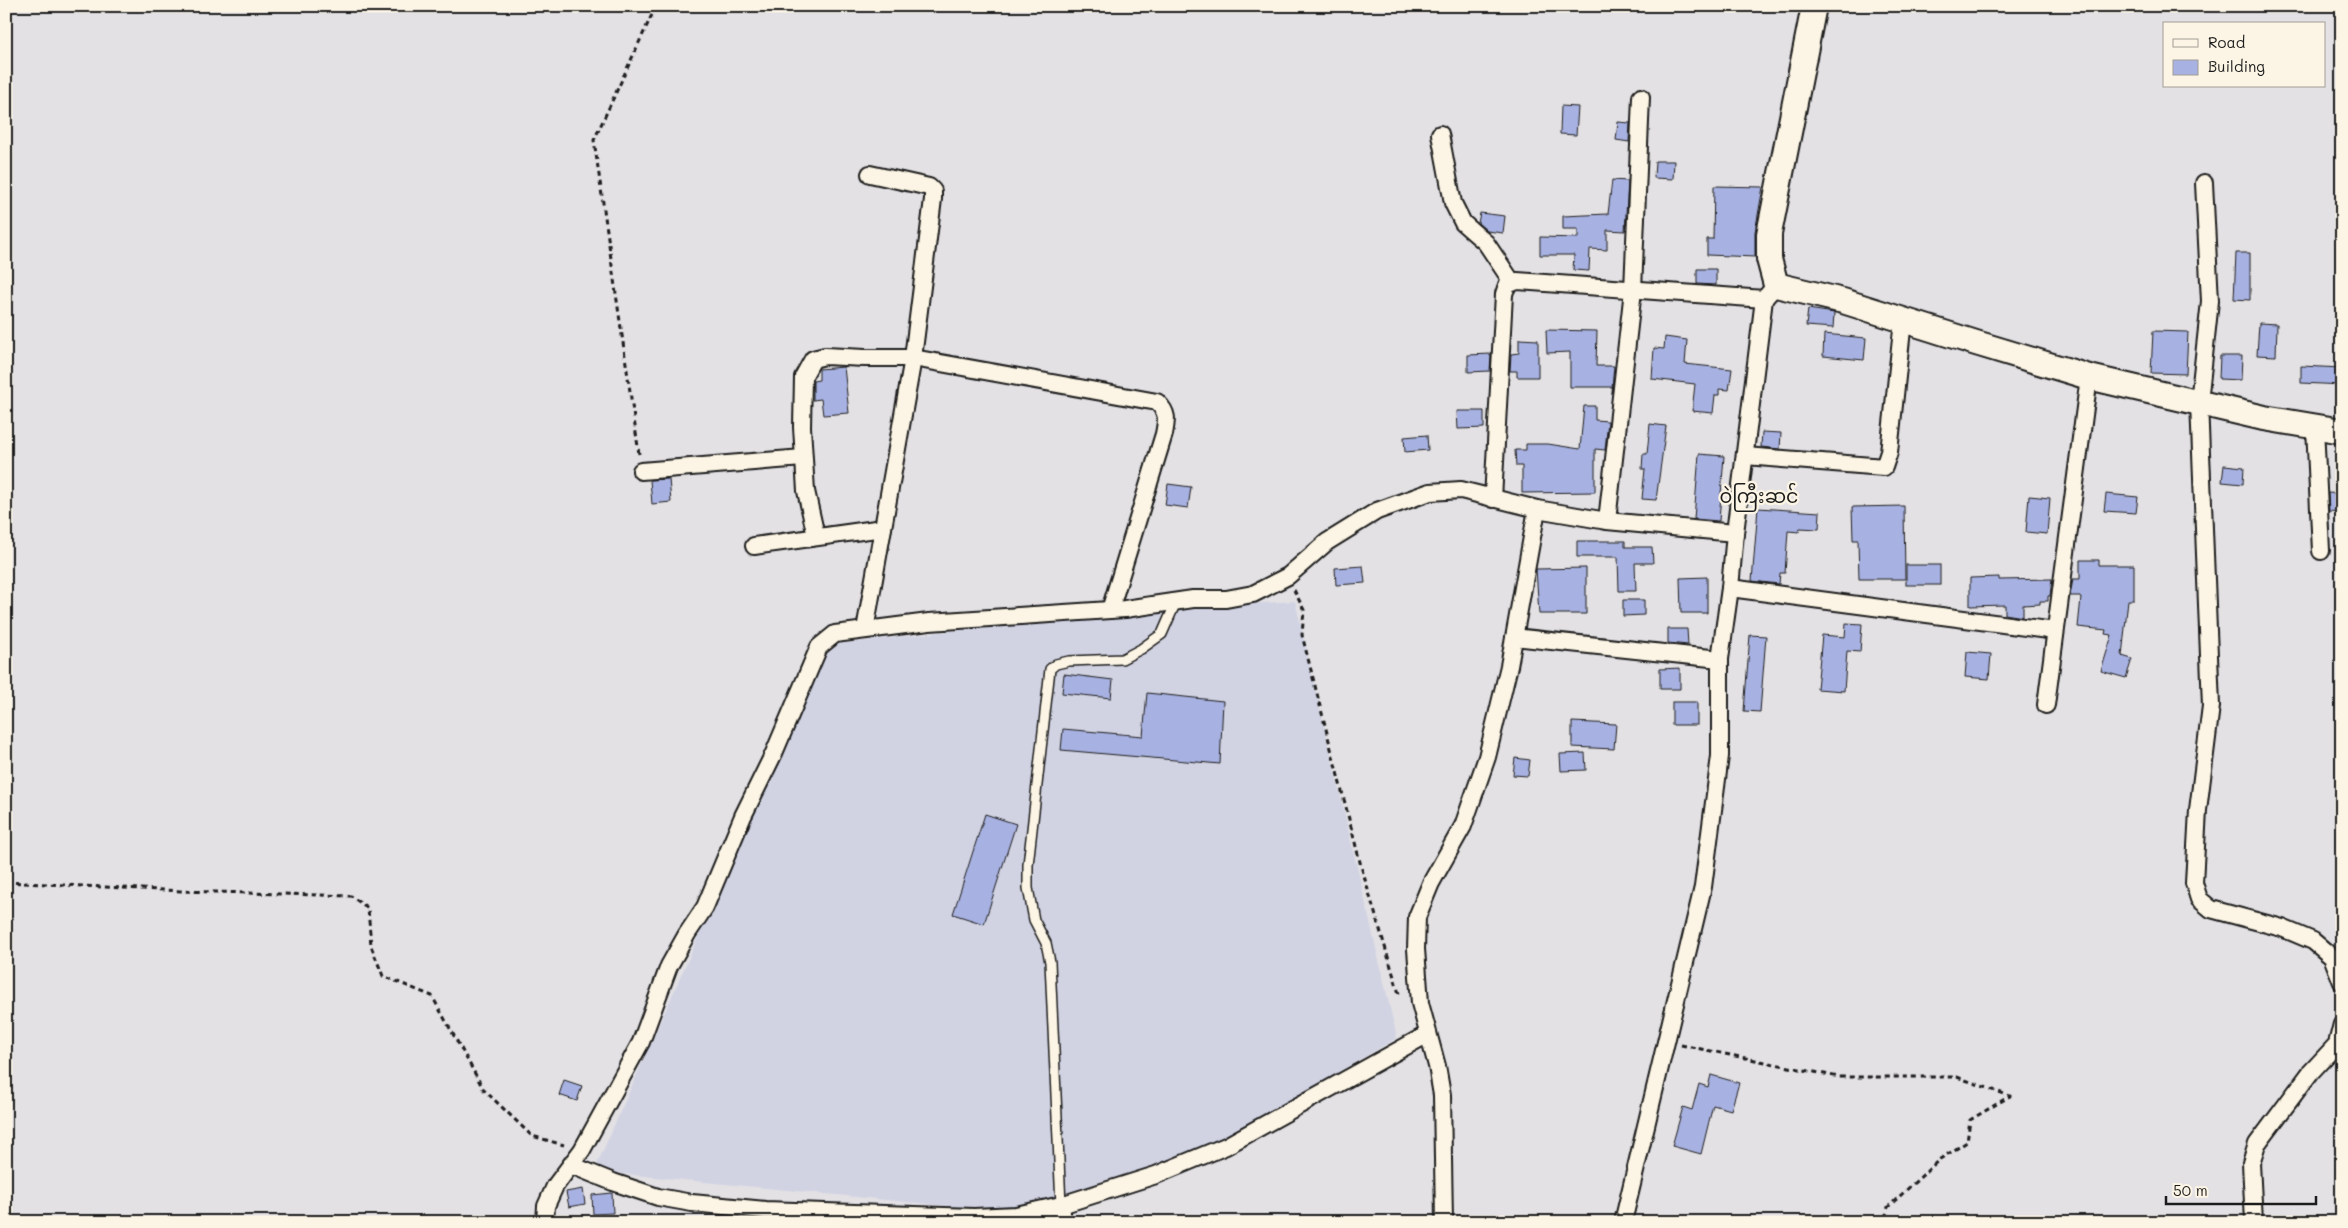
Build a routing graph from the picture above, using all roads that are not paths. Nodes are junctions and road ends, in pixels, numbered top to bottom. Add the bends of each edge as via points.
1 (1814, 6) edge
2 (1641, 97) dead end
3 (1440, 134) dead end
4 (870, 174) dead end
5 (2204, 183) dead end
6 (1512, 282) junction
7 (1633, 290) junction
8 (1770, 292) junction
9 (1903, 320) junction
10 (913, 358) junction
11 (2089, 376) junction
12 (2199, 402) junction
13 (2315, 427) junction
14 (2342, 431) edge
15 (1745, 456) junction
16 (803, 458) junction
17 (641, 471) road end
18 (1493, 500) junction
19 (1537, 509) junction
20 (1607, 521) junction
21 (883, 528) junction
22 (1735, 533) junction
23 (816, 536) junction
24 (754, 546) dead end
25 (2321, 551) dead end
26 (1730, 588) junction
27 (1176, 602) junction
28 (1110, 610) junction
29 (865, 630) junction
30 (2055, 631) junction
31 (1514, 637) junction
32 (1720, 659) junction
33 (2046, 705) dead end
34 (2342, 982) edge
35 (2342, 1024) edge
36 (1428, 1034) junction
37 (570, 1165) junction
38 (1061, 1205) junction
39 (545, 1222) edge
40 (1063, 1222) edge
41 (1444, 1222) edge
42 (1623, 1222) edge
43 (2254, 1222) edge

1 - 8 street via 1769,234
2 - 7 street
3 - 6 street via 1453,202 1463,223 1486,243
4 - 10 street via 929,187 933,191
5 - 12 street via 2210,301
6 - 7 street
6 - 18 street via 1504,294
7 - 8 street
7 - 20 street
8 - 9 street via 1843,301
8 - 15 street
9 - 11 street
9 - 15 street via 1889,452 1884,467
10 - 16 street via 825,356 813,359 803,377
10 - 21 street
10 - 28 street via 1157,402 1165,410 1164,434
11 - 12 street
11 - 30 street
12 - 13 street
12 - 34 street via 2211,706 2198,810 2194,883 2199,899 2211,909 2282,928 2313,941 2332,958
13 - 14 street
13 - 25 street
15 - 22 street
16 - 17 street
16 - 23 street
18 - 19 street
18 - 27 street via 1461,490 1430,492 1377,511 1327,542 1288,576 1253,594
19 - 20 street
19 - 31 street
20 - 22 street
21 - 23 street
21 - 29 street
22 - 26 street
23 - 24 street
26 - 30 street
26 - 32 street
27 - 28 street
27 - 38 lane via 1162,634 1141,649 1122,658 1103,661 1069,660 1050,669 1028,888 1034,920 1046,943 1050,962
28 - 29 street via 939,621
29 - 37 street via 835,634 819,647 706,907 669,966 641,1042 582,1150
30 - 33 street
31 - 32 street
31 - 36 street via 1488,757 1463,826 1431,883 1417,917 1420,1003
32 - 42 street via 1720,756 1703,887
35 - 43 street via 2337,1044 2310,1073 2257,1144 2251,1163
36 - 38 street via 1226,1146 1156,1175
36 - 41 street via 1442,1095
37 - 38 street via 658,1197 765,1210 974,1217 1016,1215
37 - 39 street via 546,1206
38 - 40 street

